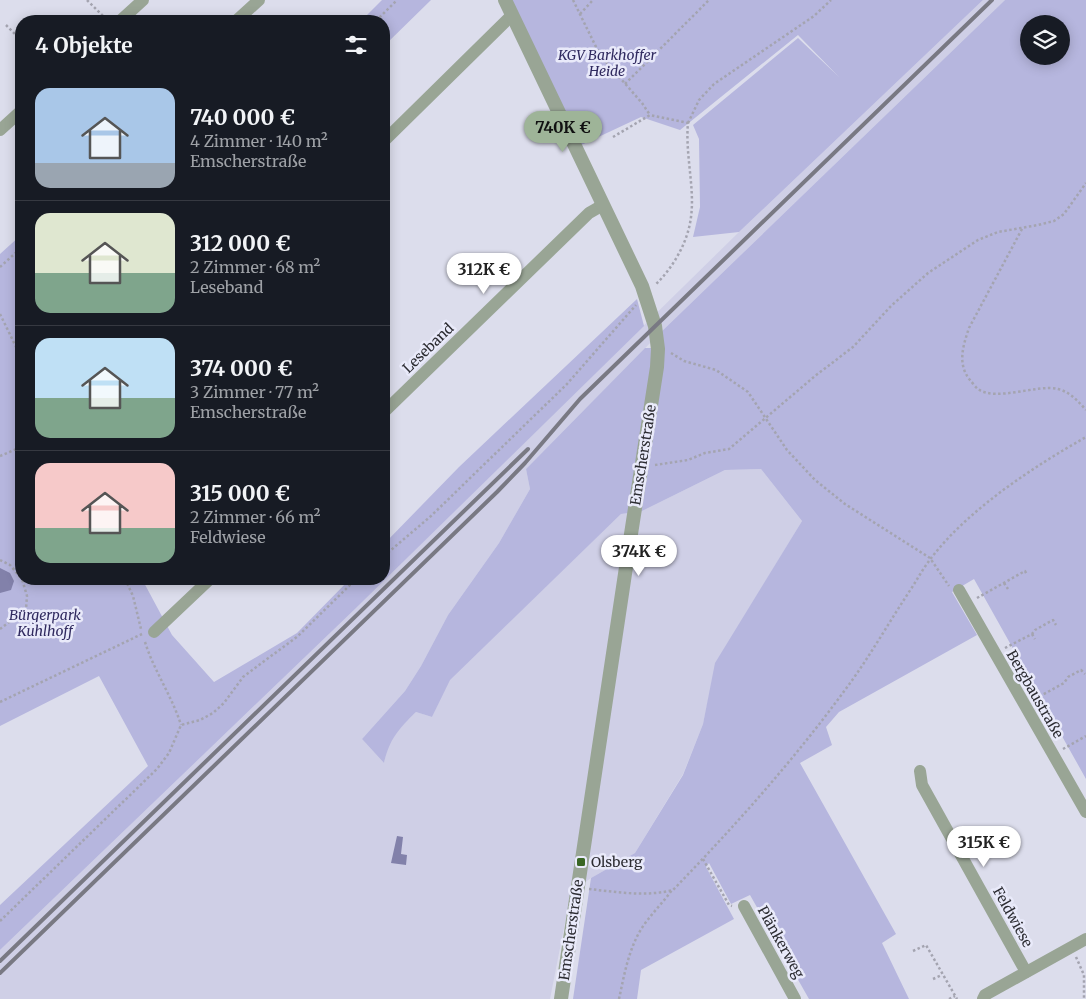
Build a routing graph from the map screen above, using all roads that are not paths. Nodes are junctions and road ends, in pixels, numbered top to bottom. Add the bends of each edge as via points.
1 (143, 0) edge
2 (259, 0) edge
3 (505, 0) edge
4 (127, 15) edge
5 (243, 15) edge
6 (512, 15) junction
7 (15, 116) edge
8 (0, 130) edge
9 (390, 135) edge
10 (603, 205) junction
11 (390, 406) edge
12 (203, 585) edge
13 (959, 590) road end
14 (148, 633) road end
15 (920, 771) dead end
16 (1086, 812) edge
17 (744, 906) road end
18 (1086, 939) edge
19 (1026, 972) junction
20 (561, 999) edge
21 (795, 999) edge
22 (982, 999) edge

1 - 4 street
2 - 5 street
3 - 6 street, Emscherstraße
6 - 9 street
6 - 10 street, Emscherstraße
7 - 8 street
10 - 11 street, Leseband via 589,213
10 - 20 street, Emscherstraße via 645,295 655,326 658,367
12 - 14 street
13 - 16 street, Bergbaustraße
15 - 19 street, Feldwiese via 922,785
17 - 21 street, Plänkerweg
18 - 19 street
19 - 22 street

